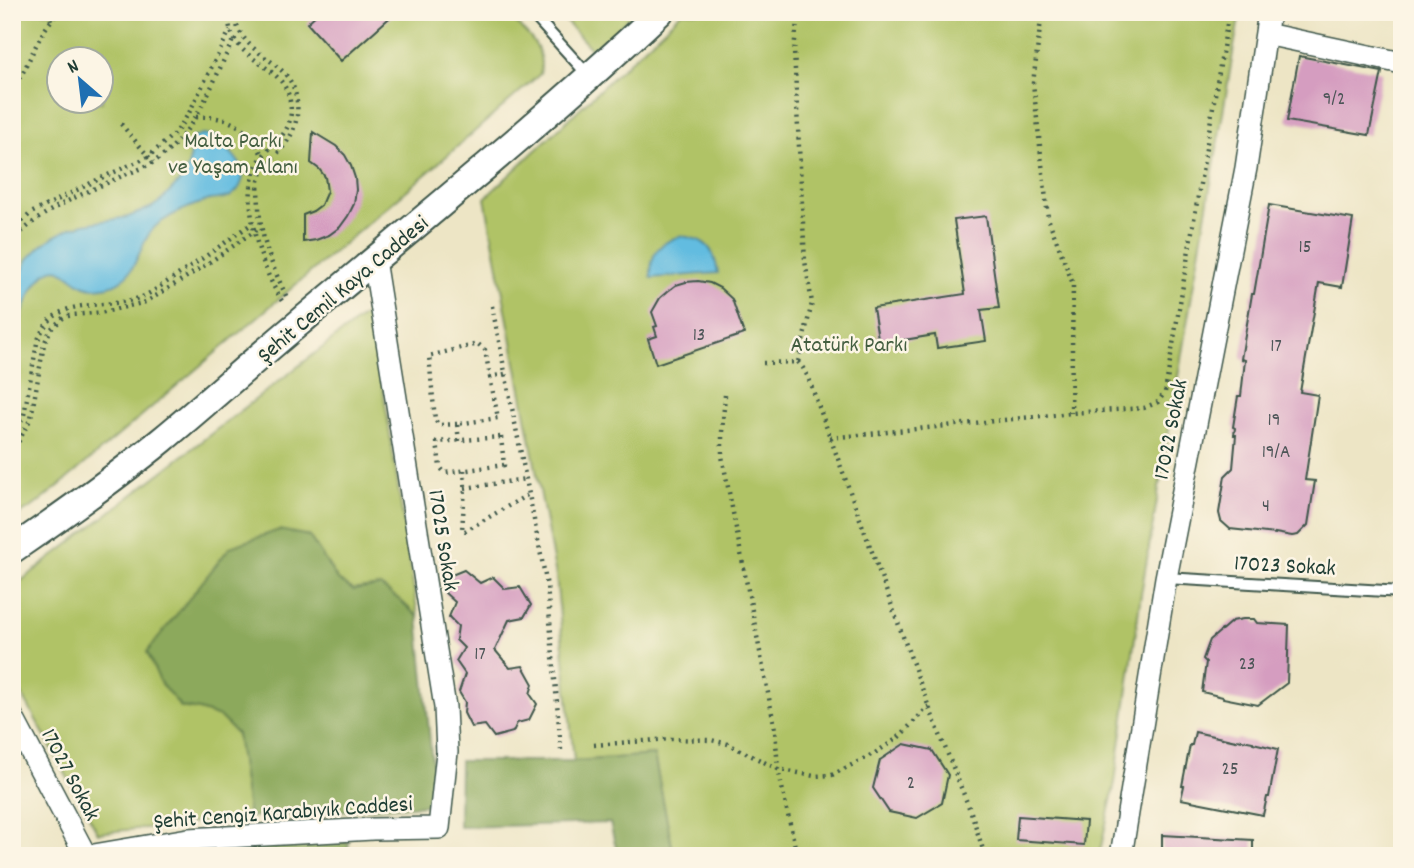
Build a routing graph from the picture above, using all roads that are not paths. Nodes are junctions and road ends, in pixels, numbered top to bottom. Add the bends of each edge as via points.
1 (531, 12) edge
2 (660, 12) edge
3 (1269, 12) edge
4 (1266, 34) junction
5 (1402, 63) edge
6 (590, 78) junction
7 (374, 260) junction
8 (12, 550) edge
9 (1166, 578) junction
10 (1402, 592) edge
11 (12, 716) edge
12 (439, 828) joint
13 (87, 856) edge
14 (1121, 856) edge

1 - 6 lane
2 - 6 street, Şehit Cemil Kaya Caddesi
3 - 4 street, 17022 Sokak
4 - 5 street
4 - 9 street, 17022 Sokak via 1246,168
6 - 7 street, Şehit Cemil Kaya Caddesi
7 - 8 street, Şehit Cemil Kaya Caddesi via 160,441
7 - 12 street, 17025 Sokak via 445,707 447,752
9 - 10 lane, 17023 Sokak
9 - 14 street, 17022 Sokak
11 - 13 street, 17027 Sokak
12 - 13 street, Şehit Cengiz Karabıyık Caddesi via 188,839

